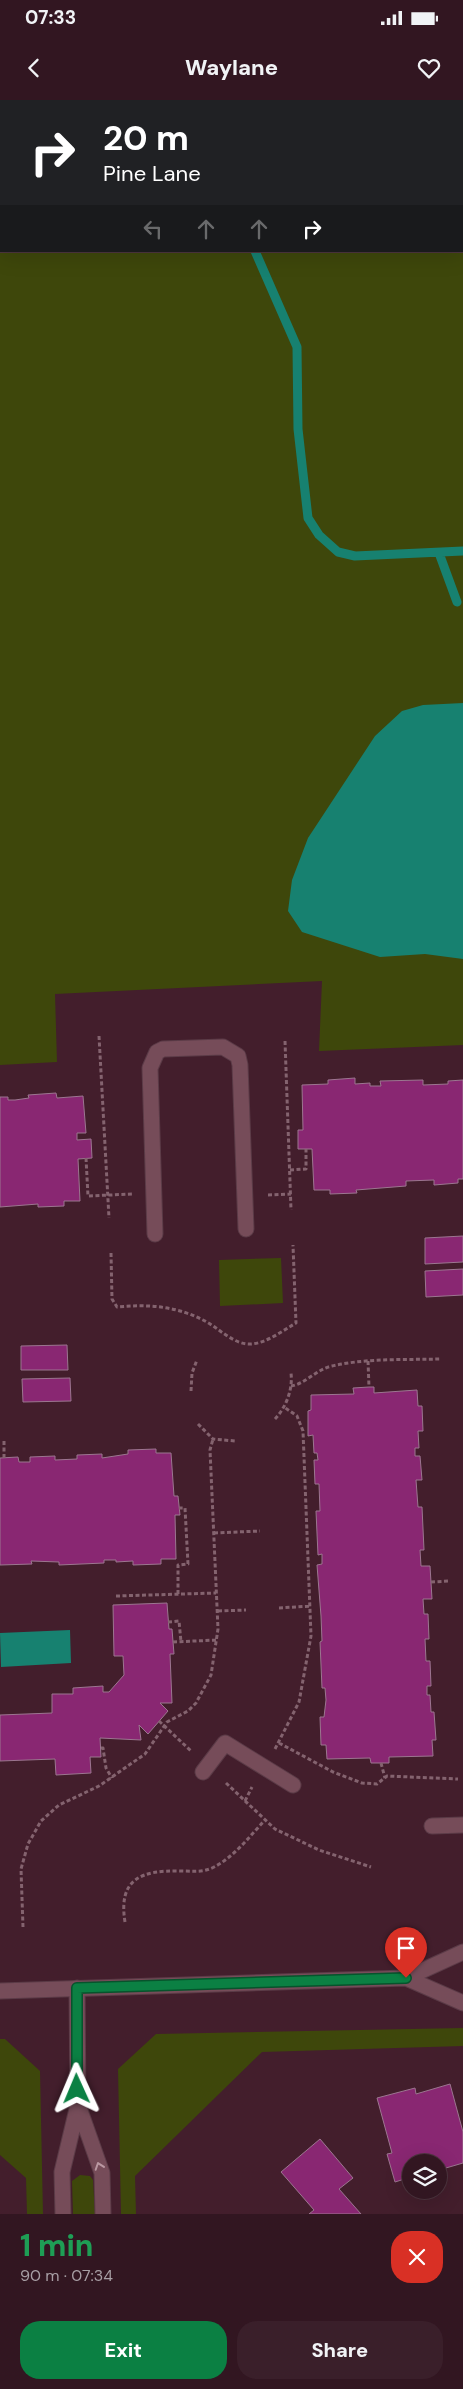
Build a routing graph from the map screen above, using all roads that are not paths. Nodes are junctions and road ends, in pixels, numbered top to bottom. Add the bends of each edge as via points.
1 (246, 1229) dead end
2 (155, 1234) dead end
3 (203, 1772) dead end
4 (293, 1785) dead end
5 (463, 1825) edge
6 (432, 1826) dead end
7 (463, 1952) edge
8 (406, 1978) junction
9 (77, 1988) junction
10 (0, 1991) edge
11 (463, 2003) edge
12 (78, 2105) junction
13 (63, 2214) edge
14 (103, 2214) edge

1 - 2 main road via 238,1056 223,1047 163,1049 157,1052 150,1068
3 - 4 main road via 225,1743
5 - 6 main road
7 - 8 main road
8 - 9 main road
8 - 11 main road
9 - 10 main road
9 - 12 main road
12 - 13 main road via 62,2172
14 -> 12 main road via 102,2173

